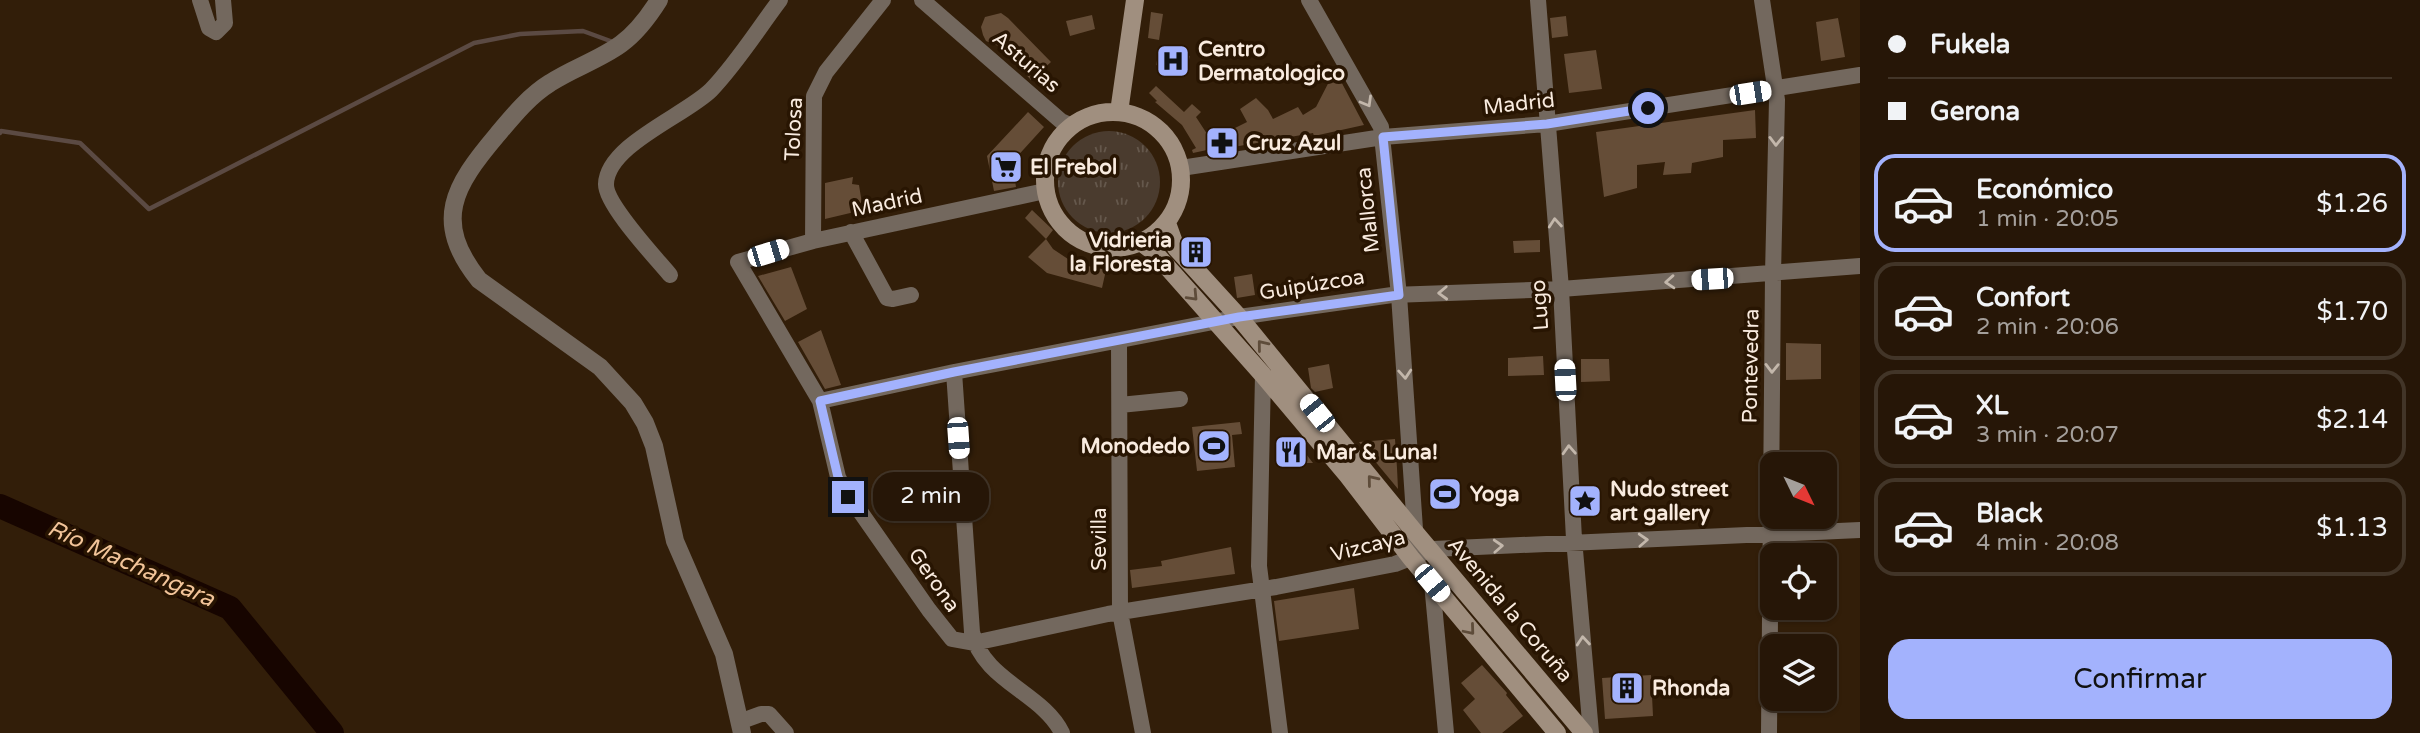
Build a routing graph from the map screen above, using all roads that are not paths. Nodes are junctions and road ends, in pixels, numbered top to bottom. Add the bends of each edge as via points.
1 (200, 0) edge
2 (223, 0) edge
3 (659, 0) edge
4 (780, 0) edge
5 (883, 0) edge
6 (922, 0) edge
7 (1135, 0) edge
8 (1310, 0) edge
9 (1538, 0) edge
10 (1762, 0) edge
11 (1860, 75) edge
12 (1776, 90) junction
13 (1119, 112) junction
14 (1547, 124) junction
15 (1072, 125) junction
16 (1383, 137) junction
17 (1181, 168) junction
18 (1045, 191) junction
19 (1167, 223) junction
20 (851, 233) junction
21 (813, 241) junction
22 (1142, 243) junction
23 (738, 262) joint
24 (1860, 267) edge
25 (1773, 274) junction
26 (670, 275) dead end
27 (1560, 289) junction
28 (911, 295) dead end
29 (1399, 295) junction
30 (1239, 317) junction
31 (1216, 323) junction
32 (1119, 342) junction
33 (954, 372) junction
34 (1263, 375) junction
35 (1180, 399) dead end
36 (820, 401) junction
37 (1120, 405) junction
38 (1860, 530) edge
39 (1415, 533) junction
40 (1770, 533) junction
41 (1575, 543) junction
42 (1429, 550) junction
43 (1411, 558) junction
44 (1432, 583) junction
45 (1261, 590) junction
46 (1120, 612) junction
47 (974, 643) junction
48 (741, 728) edge
49 (786, 733) edge
50 (1062, 733) edge
51 (1143, 733) edge
52 (1279, 733) edge
53 (1446, 733) edge
54 (1557, 733) edge
55 (1584, 733) edge
56 (1591, 733) edge
57 (1769, 733) edge

1 - 2 street via 209,28 216,32 225,23
3 - 48 street via 621,44 550,83 516,113 460,185 453,209 454,237 478,280 600,367 645,423 676,541 724,654
4 - 26 street via 711,90 628,147 607,176 605,185 612,203
5 - 21 street, Tolosa via 826,72 814,96
6 - 15 street, Asturias via 1061,121
7 - 13 main road
8 -> 16 street, Mallorca
9 - 14 street, Lugo
10 - 12 street, Pontevedra
11 - 12 street, Madrid
12 - 14 street, Madrid
12 -> 25 street, Pontevedra
13 - 15 main road via 1105,112
13 - 17 main road via 1143,118 1161,131
14 - 16 street, Madrid
27 -> 14 street, Lugo
15 - 18 main road via 1055,144 1045,167
16 - 17 street, Madrid
16 - 29 street, Mallorca
17 - 19 main road via 1180,197
18 - 20 street, Madrid
18 - 22 main road via 1060,225 1074,238 1109,249
19 - 22 main road
19 - 30 main road, Avenida la Coruña via 1176,248
20 - 21 street, Madrid
20 - 28 street via 887,298
21 - 23 street, Madrid
22 -> 31 main road, Avenida la Coruña
23 - 36 street, Gerona
24 - 25 street, Guipúzcoa
25 -> 27 street, Guipúzcoa
25 -> 40 street, Pontevedra
27 -> 29 street, Guipúzcoa
41 -> 27 street, Lugo
29 - 30 street, Guipúzcoa
29 -> 39 street, Mallorca
30 - 31 street, Guipúzcoa
39 -> 30 main road, Avenida la Coruña
31 - 32 street, Guipúzcoa
31 - 34 main road, Avenida la Coruña
32 - 33 street, Guipúzcoa
32 - 37 street, Sevilla
33 - 36 street, Guipúzcoa
33 - 47 street
34 - 43 main road, Avenida la Coruña
34 - 45 street
35 - 37 street
36 - 47 street, Gerona via 838,477 848,497 945,632 958,642
37 - 46 street, Sevilla
38 - 40 street, Vizcaya
39 - 42 main road, Avenida la Coruña
39 - 43 street, Mallorca
41 -> 40 street, Vizcaya
40 - 57 street, Pontevedra
42 -> 41 street, Vizcaya
56 -> 41 street, Lugo
42 - 43 street, Vizcaya
42 - 55 main road, Avenida la Coruña
43 - 44 main road, Avenida la Coruña
43 - 45 street, Vizcaya
44 - 53 street
44 -> 54 main road, Avenida la Coruña
45 - 46 street, Vizcaya
45 - 52 street
46 - 47 street, Vizcaya
46 - 51 street, Sevilla
47 - 50 street, Gerona via 1010,685 1051,715
48 - 49 street via 761,714 769,714

